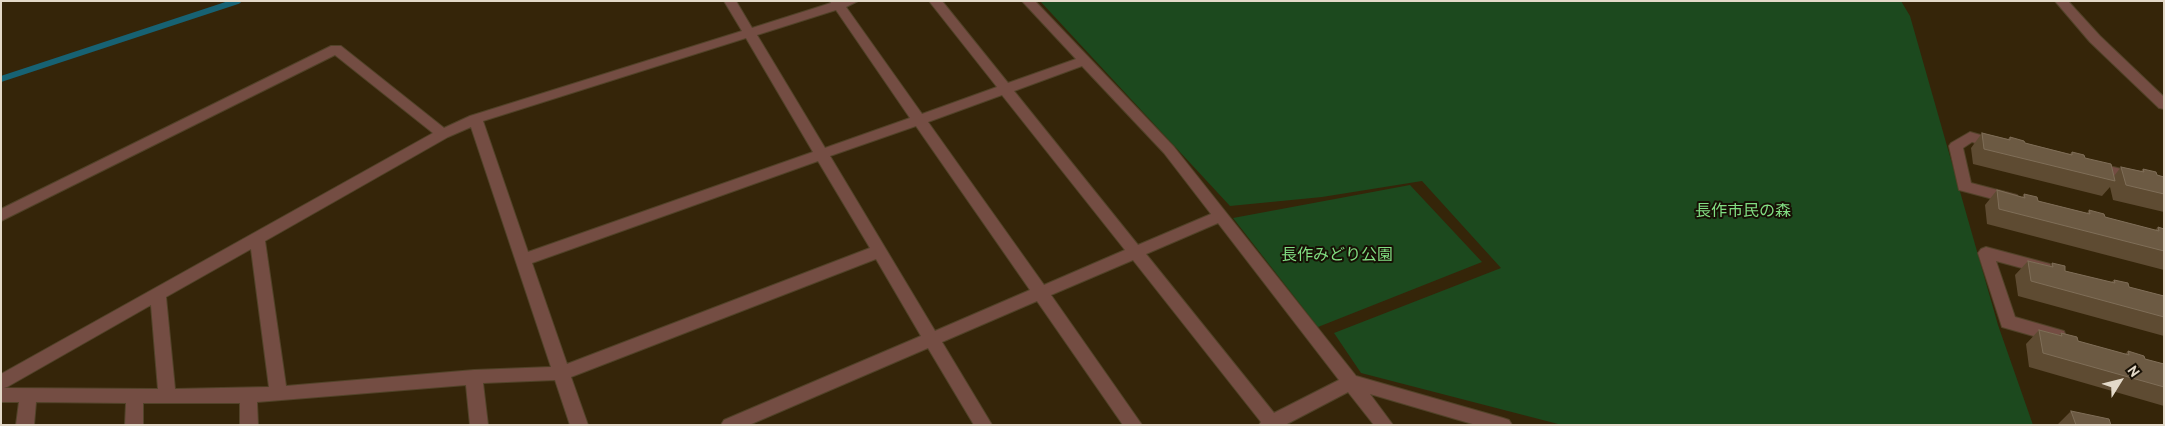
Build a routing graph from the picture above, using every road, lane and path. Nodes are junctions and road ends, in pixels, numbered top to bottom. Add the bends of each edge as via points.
1 (730, 1) edge
2 (935, 1) edge
3 (1028, 1) edge
4 (2061, 1) edge
5 (842, 3) edge
6 (749, 34) junction
7 (1084, 61) junction
8 (1005, 89) junction
9 (2164, 105) edge
10 (475, 119) junction
11 (919, 120) junction
12 (442, 134) junction
13 (2009, 147) edge
14 (822, 154) junction
15 (2077, 163) edge
16 (2164, 184) edge
17 (2021, 201) edge
18 (1, 216) edge
19 (1221, 216) junction
20 (257, 238) junction
21 (879, 251) junction
22 (1136, 252) junction
23 (524, 260) junction
24 (2061, 272) edge
25 (1040, 293) junction
26 (158, 294) junction
27 (932, 339) junction
28 (2072, 340) edge
29 (562, 373) junction
30 (474, 377) junction
31 (1, 382) edge
32 (1351, 382) junction
33 (167, 394) junction
34 (278, 394) junction
35 (1, 395) edge
36 (28, 396) junction
37 (135, 396) junction
38 (248, 396) junction
39 (1271, 424) edge
40 (25, 425) edge
41 (134, 425) edge
42 (249, 425) edge
43 (479, 425) edge
44 (579, 425) edge
45 (730, 425) edge
46 (984, 425) edge
47 (1133, 425) edge
48 (1384, 425) edge
49 (1503, 425) edge

1 - 6 street
2 - 8 street
3 - 7 street
4 - 9 street via 2095,39
5 - 6 street
5 - 11 street
6 - 10 street
6 - 14 street
7 - 8 street
7 - 19 street via 1169,150
8 - 11 street
8 - 22 street
10 - 12 street
10 - 23 street
11 - 14 street
11 - 25 street
12 - 18 street via 336,49
12 - 20 street
13 - 17 street via 1970,138 1956,146 1964,186
14 - 21 street
14 - 23 street
15 - 16 street
19 - 22 street
19 - 32 street
20 - 26 street
20 - 34 street
21 - 27 street
21 - 29 street
22 - 25 street
22 - 39 street
23 - 29 street
24 - 28 street via 1986,253 2008,322
25 - 27 street
25 - 47 street
26 - 31 street
26 - 33 street
27 - 45 street
27 - 46 street
29 - 30 street
29 - 44 street
30 - 34 street
30 - 43 street
32 - 39 street
32 - 48 street
32 - 49 street
33 - 37 street
33 - 38 street
34 - 38 street
35 - 36 street
36 - 37 street
36 - 40 street
37 - 41 street
38 - 42 street

